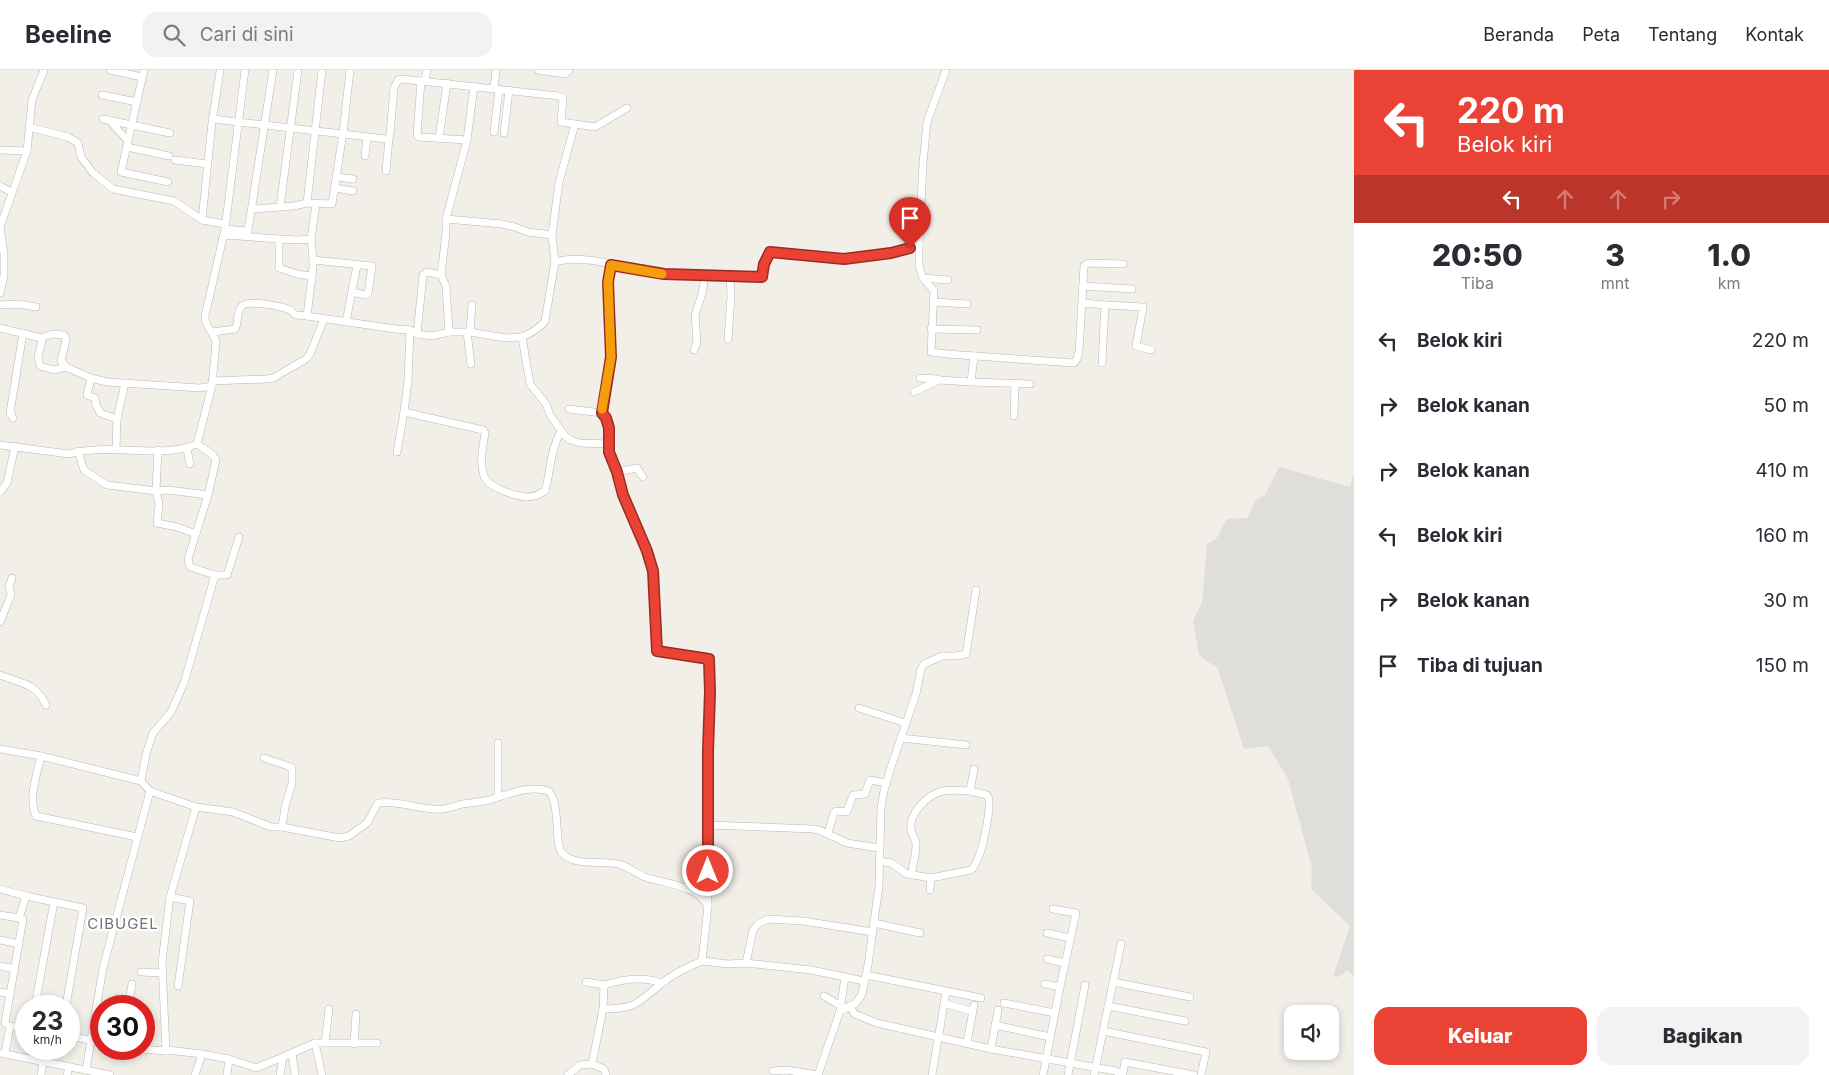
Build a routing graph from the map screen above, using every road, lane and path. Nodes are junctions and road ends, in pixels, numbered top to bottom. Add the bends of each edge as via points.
1 (44, 70) edge
2 (110, 70) edge
3 (245, 70) edge
4 (273, 70) edge
5 (298, 70) edge
6 (322, 70) edge
7 (350, 70) edge
8 (399, 70) edge
9 (427, 70) edge
10 (496, 70) edge
11 (538, 70) edge
12 (569, 70) edge
13 (946, 70) edge
14 (220, 71) edge
15 (143, 74) edge
16 (398, 80) junction
17 (423, 81) junction
18 (447, 83) junction
19 (474, 86) junction
20 (496, 88) junction
21 (509, 90) junction
22 (102, 95) dead end
23 (137, 102) junction
24 (627, 108) dead end
25 (212, 118) junction
26 (238, 122) junction
27 (265, 124) junction
28 (576, 124) junction
29 (132, 125) junction
30 (29, 127) junction
31 (290, 128) junction
32 (315, 131) junction
33 (494, 132) dead end
34 (170, 133) dead end
35 (343, 133) junction
36 (504, 133) dead end
37 (367, 138) junction
38 (389, 138) junction
39 (440, 138) junction
40 (467, 140) junction
41 (127, 144) junction
42 (0, 150) edge
43 (27, 151) junction
44 (365, 156) dead end
45 (207, 164) junction
46 (386, 171) dead end
47 (337, 177) junction
48 (354, 179) dead end
49 (168, 182) dead end
50 (0, 186) edge
51 (335, 188) junction
52 (353, 191) dead end
53 (12, 192) junction
54 (307, 203) junction
55 (316, 204) junction
56 (280, 207) junction
57 (252, 209) junction
58 (446, 218) junction
59 (202, 220) junction
60 (225, 230) junction
61 (552, 235) junction
62 (279, 239) junction
63 (311, 239) junction
64 (919, 244) junction
65 (313, 260) junction
66 (555, 262) junction
67 (1123, 264) dead end
68 (356, 265) junction
69 (611, 265) junction
70 (441, 275) junction
71 (312, 276) junction
72 (705, 276) junction
73 (730, 276) junction
74 (923, 278) junction
75 (948, 280) dead end
76 (1083, 286) junction
77 (1132, 289) dead end
78 (0, 292) edge
79 (352, 292) junction
80 (934, 302) junction
81 (1083, 303) junction
82 (967, 304) dead end
83 (0, 305) edge
84 (472, 305) dead end
85 (1106, 305) junction
86 (36, 307) dead end
87 (307, 316) junction
88 (324, 319) junction
89 (346, 322) junction
90 (0, 328) edge
91 (931, 329) junction
92 (977, 330) dead end
93 (212, 332) junction
94 (414, 332) junction
95 (448, 332) junction
96 (468, 332) junction
97 (23, 333) junction
98 (522, 337) junction
99 (41, 338) junction
100 (728, 339) dead end
101 (694, 350) dead end
102 (1152, 350) dead end
103 (974, 356) junction
104 (1102, 363) dead end
105 (470, 364) dead end
106 (66, 367) junction
107 (91, 378) junction
108 (920, 378) dead end
109 (939, 380) junction
110 (971, 382) junction
111 (125, 383) junction
112 (212, 384) junction
113 (1015, 384) junction
114 (1030, 384) dead end
115 (914, 392) dead end
116 (569, 410) dead end
117 (404, 412) junction
118 (602, 413) junction
119 (1014, 416) dead end
120 (13, 418) dead end
121 (117, 418) junction
122 (561, 431) junction
123 (197, 444) junction
124 (610, 444) junction
125 (0, 445) edge
126 (15, 446) junction
127 (116, 449) junction
128 (187, 449) junction
129 (158, 450) junction
130 (78, 451) junction
131 (397, 452) dead end
132 (190, 464) dead end
133 (617, 472) junction
134 (643, 477) dead end
135 (156, 491) junction
136 (0, 492) edge
137 (208, 495) junction
138 (196, 534) junction
139 (239, 537) dead end
140 (215, 575) junction
141 (12, 578) dead end
142 (976, 590) dead end
143 (0, 622) edge
144 (0, 675) edge
145 (46, 705) dead end
146 (858, 708) dead end
147 (905, 723) junction
148 (900, 738) junction
149 (498, 743) dead end
150 (966, 745) dead end
151 (0, 749) edge
152 (40, 756) junction
153 (264, 758) dead end
154 (974, 769) dead end
155 (140, 781) junction
156 (886, 783) junction
157 (150, 791) junction
158 (970, 791) junction
159 (498, 796) junction
160 (196, 807) junction
161 (709, 825) junction
162 (282, 827) junction
163 (828, 834) junction
164 (137, 838) junction
165 (879, 848) junction
166 (879, 861) junction
167 (911, 875) junction
168 (931, 878) junction
169 (0, 889) edge
170 (930, 890) dead end
171 (26, 896) junction
172 (170, 897) junction
173 (54, 902) junction
174 (708, 906) junction
175 (1053, 909) dead end
176 (0, 914) edge
177 (19, 918) junction
178 (874, 923) junction
179 (873, 932) junction
180 (920, 933) dead end
181 (1047, 933) dead end
182 (1070, 938) junction
183 (0, 940) edge
184 (19, 944) junction
185 (1121, 944) dead end
186 (1047, 959) dead end
187 (702, 961) junction
188 (746, 963) junction
189 (1065, 963) junction
190 (0, 966) edge
191 (15, 968) junction
192 (141, 972) dead end
193 (162, 973) junction
194 (845, 976) junction
195 (865, 978) junction
196 (586, 982) dead end
197 (1113, 982) junction
198 (661, 983) junction
199 (132, 984) dead end
200 (1044, 984) dead end
201 (604, 985) junction
202 (1085, 985) dead end
203 (178, 986) dead end
204 (1060, 987) junction
205 (0, 992) edge
206 (946, 992) junction
207 (10, 994) junction
208 (37, 995) edge
209 (68, 995) edge
210 (98, 995) edge
211 (130, 995) edge
212 (824, 996) dead end
213 (981, 998) dead end
214 (1190, 998) dead end
215 (1004, 1003) dead end
216 (946, 1004) dead end
217 (849, 1006) junction
218 (1108, 1006) junction
219 (329, 1009) dead end
220 (603, 1009) junction
221 (840, 1009) junction
222 (998, 1010) dead end
223 (1055, 1013) junction
224 (356, 1014) dead end
225 (1185, 1021) dead end
226 (995, 1025) junction
227 (10, 1026) junction
228 (15, 1027) edge
229 (1103, 1031) junction
230 (939, 1037) junction
231 (1050, 1037) junction
232 (316, 1043) junction
233 (325, 1043) junction
234 (377, 1043) dead end
235 (967, 1043) junction
236 (354, 1044) junction
237 (991, 1048) junction
238 (155, 1050) edge
239 (166, 1051) junction
240 (2, 1053) edge
241 (292, 1053) junction
242 (202, 1054) junction
243 (283, 1057) junction
244 (1046, 1058) junction
245 (229, 1059) junction
246 (43, 1062) junction
247 (1070, 1063) junction
248 (592, 1064) junction
249 (69, 1067) junction
250 (256, 1071) edge
251 (773, 1071) dead end
252 (1095, 1071) edge
253 (90, 1072) edge
254 (1119, 1074) edge
255 (41, 1075) edge
256 (67, 1075) edge
257 (110, 1075) edge
258 (195, 1075) edge
259 (227, 1075) edge
260 (280, 1075) edge
261 (295, 1075) edge
262 (322, 1075) edge
263 (568, 1075) edge
264 (606, 1075) edge
265 (818, 1075) edge
266 (932, 1075) edge
267 (1043, 1075) edge
268 (1068, 1075) edge
269 (1194, 1075) edge
270 (1201, 1075) edge

1 - 30 street via 32,100
2 - 15 street
3 - 26 street
4 - 27 street
5 - 31 street
6 - 32 street
7 - 35 street
8 - 16 street
9 - 17 street
10 - 20 street
11 - 12 street via 565,74
13 - 64 street via 927,122
14 - 25 street
15 - 23 street
16 - 17 street
16 - 38 street via 394,88
17 - 18 street
17 - 39 street via 416,133 419,137
18 - 19 street
18 - 39 street
19 - 20 street
19 - 40 street
20 - 21 street
20 - 33 street
21 - 28 street via 563,98 561,122
21 - 36 street
22 - 23 street
23 - 29 street
24 - 28 street via 594,127
25 - 26 street
25 - 45 street
26 - 27 street
26 - 60 street
27 - 31 street
27 - 57 street
28 - 61 street via 559,182
29 - 34 street
29 - 41 street
29 - 41 street via 106,119
30 - 43 street
30 - 59 street via 68,137 78,143 81,157 93,173 112,189 174,201
31 - 32 street
31 - 56 street
32 - 35 street
32 - 54 street
35 - 37 street
35 - 47 street
37 - 38 street
37 - 44 street
38 - 46 street
39 - 40 street
40 - 58 street
41 - 45 street via 172,158
41 - 49 street via 121,172
42 - 43 street
43 - 53 street
45 - 59 street
47 - 48 street
47 - 51 street
50 - 53 street
51 - 52 street
51 - 55 street via 332,204
53 - 78 street via 0,227 4,254
54 - 55 street
54 - 56 street
55 - 63 street
56 - 57 street
57 - 60 street via 248,231
58 - 61 street via 502,224
58 - 70 street
59 - 60 street
60 - 62 street
60 - 93 street via 205,316
61 - 66 street
62 - 63 street
62 - 71 street via 279,268
63 - 65 street
64 - 73 street via 891,253 844,259 770,252 762,277
64 - 74 street via 919,266
65 - 68 street
65 - 71 street
66 - 69 street via 593,261
66 - 98 street via 545,321
67 - 76 street via 1088,262 1084,268
68 - 79 street
68 - 79 street via 372,266 372,278 368,294
69 - 72 street via 664,274
69 - 118 street via 608,282 611,357
70 - 94 street via 423,274
70 - 95 street via 446,286
71 - 87 street
72 - 73 street
72 - 101 street via 695,315 697,342
73 - 100 street
74 - 75 street
74 - 80 street via 934,291
76 - 77 street
76 - 81 street
79 - 89 street
80 - 82 street
80 - 91 street
81 - 85 street
81 - 103 street via 1080,352 1074,363
83 - 86 street
84 - 96 street
85 - 102 street via 1143,307 1136,346
85 - 104 street
87 - 88 street
87 - 93 street via 295,315 274,306 247,303 239,311 235,329
88 - 89 street
88 - 112 street via 310,354 302,362 273,378
89 - 94 street
90 - 97 street
91 - 92 street
91 - 103 street via 931,352
93 - 112 street via 216,342
94 - 95 street via 432,336
94 - 117 street
95 - 96 street
96 - 98 street via 505,338
96 - 105 street
97 - 99 street
97 - 120 street via 10,414
98 - 122 street via 530,384
99 - 106 street via 40,366 54,370
99 - 106 street via 52,334 66,336 61,361
103 - 110 street
106 - 107 street
107 - 111 street
107 - 121 street via 88,395 95,398 100,413
108 - 109 street
109 - 110 street
109 - 115 street
110 - 113 street
111 - 112 street via 200,388
111 - 121 street
112 - 123 street
113 - 114 street
113 - 119 street
116 - 118 street
117 - 122 street via 483,430 481,461 486,480 490,485 528,497 545,491 554,442
117 - 131 street
118 - 124 street via 606,418
121 - 127 street
122 - 124 street via 571,440
123 - 128 street
123 - 137 street via 216,460
124 - 133 street via 609,452
125 - 126 street
126 - 130 street via 69,454
126 - 136 street via 7,483
127 - 129 street
127 - 130 street
128 - 129 street
128 - 132 street
129 - 135 street
130 - 135 street via 84,470 107,485
133 - 134 street via 638,468
133 - 161 street via 653,571 657,651 709,659
135 - 137 street
135 - 138 street via 159,504 157,523
137 - 138 street
138 - 140 street via 188,559 190,567
139 - 140 street via 227,575
140 - 155 street via 184,683 171,712 154,733
141 - 143 street via 9,586 11,596
142 - 147 street via 966,654 942,656 924,664
144 - 145 street via 26,684 41,694
146 - 147 street
147 - 148 street
148 - 150 street
148 - 156 street
149 - 159 street
151 - 152 street
152 - 155 street
152 - 164 street via 32,801 36,816
153 - 162 street via 292,768 292,784
154 - 158 street
155 - 157 street
156 - 163 street via 870,780 866,794 853,795 847,812 834,813
156 - 165 street
157 - 160 street
157 - 164 street
158 - 167 street via 944,790 920,804 911,827 916,841
158 - 168 street via 987,795 990,799 978,861 971,870
159 - 162 street via 444,809 378,803 367,823 349,836 340,838
159 - 174 street via 530,789 549,791 556,803 560,850 566,856 575,860 624,865 644,876 691,890 699,894
160 - 162 street via 233,812 271,827
160 - 172 street
161 - 163 street via 812,828
161 - 174 street
163 - 165 street via 847,843
164 - 210 street
165 - 166 street
166 - 167 street via 891,863
166 - 178 street
167 - 168 street
168 - 170 street
169 - 171 street
171 - 173 street
171 - 177 street
172 - 193 street
172 - 203 street via 190,901
173 - 208 street
173 - 209 street via 83,908
174 - 187 street
175 - 182 street via 1076,913
176 - 177 street
177 - 184 street via 24,919
178 - 179 street
178 - 180 street
179 - 188 street via 803,921 768,920 753,930
179 - 195 street
181 - 182 street
182 - 189 street
183 - 184 street
184 - 191 street
185 - 197 street
186 - 189 street
187 - 188 street
187 - 198 street
188 - 194 street
189 - 204 street
190 - 191 street
191 - 207 street
192 - 193 street
193 - 239 street
194 - 195 street
194 - 221 street
195 - 206 street
195 - 217 street via 860,999
196 - 201 street
197 - 214 street
197 - 218 street
198 - 201 street via 638,979
198 - 220 street via 634,1005
199 - 211 street
200 - 204 street
201 - 220 street
202 - 247 street
204 - 223 street
205 - 207 street
206 - 213 street
206 - 230 street
207 - 227 street via 5,1023
212 - 221 street
215 - 223 street
216 - 235 street via 973,1008
217 - 221 street
217 - 230 street via 855,1014 877,1023
218 - 225 street
218 - 229 street
219 - 233 street
220 - 248 street
221 - 265 street
222 - 226 street
223 - 231 street
224 - 236 street
226 - 231 street
226 - 237 street
227 - 228 street
227 - 240 street
229 - 252 street
229 - 270 street via 1206,1052
230 - 235 street
230 - 266 street
231 - 244 street
232 - 233 street
232 - 241 street
232 - 262 street
233 - 236 street
234 - 236 street
235 - 237 street
237 - 244 street
238 - 239 street
239 - 242 street
240 - 246 street
241 - 243 street
241 - 261 street
242 - 245 street
242 - 258 street
243 - 250 street
243 - 260 street
244 - 247 street
244 - 267 street
245 - 250 street
245 - 259 street
246 - 249 street
246 - 255 street
247 - 252 street
247 - 268 street
248 - 263 street via 580,1065
248 - 264 street via 604,1070
249 - 253 street
249 - 256 street
251 - 265 street
252 - 254 street
253 - 257 street
254 - 269 street via 1123,1073 1125,1062

